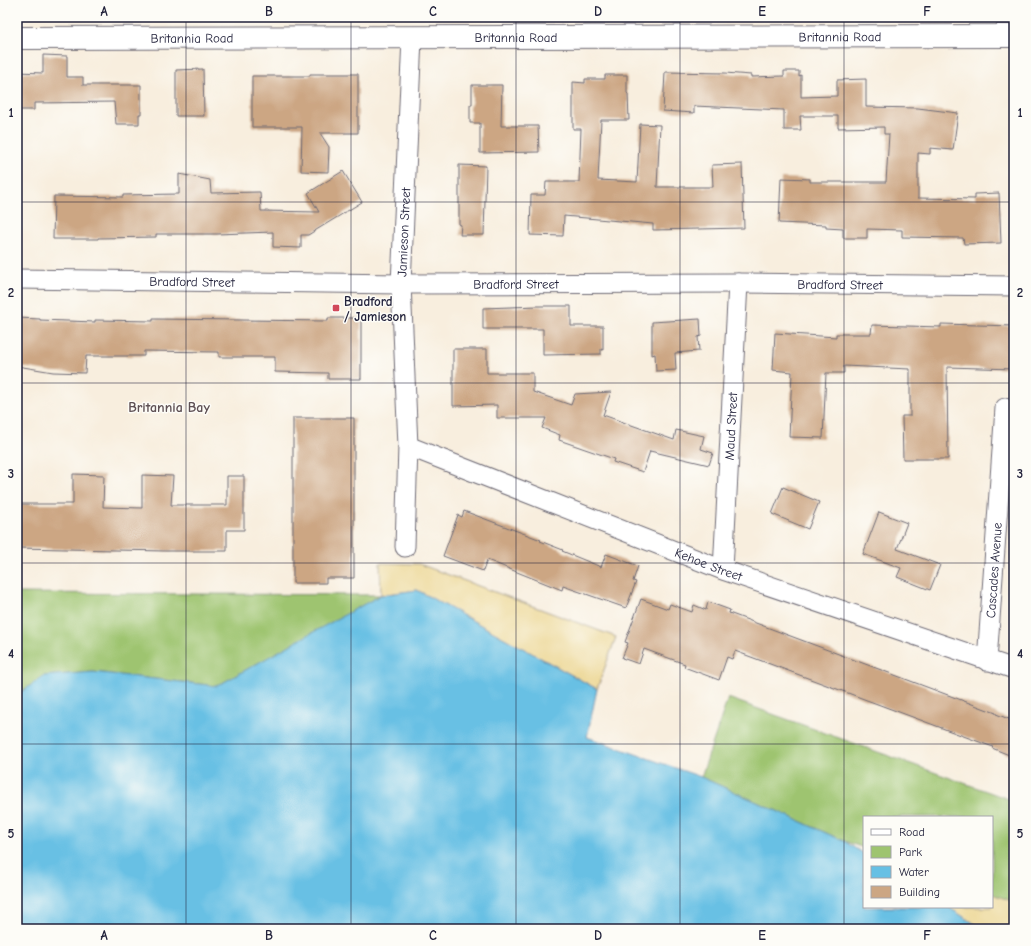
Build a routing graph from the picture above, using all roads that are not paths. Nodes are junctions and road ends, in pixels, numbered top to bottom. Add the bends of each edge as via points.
1 (1014, 36) edge
2 (17, 38) edge
3 (412, 38) junction
4 (17, 279) edge
5 (738, 283) junction
6 (401, 284) junction
7 (1014, 286) edge
8 (1005, 408) dead end
9 (408, 446) junction
10 (405, 547) dead end
11 (723, 570) junction
12 (987, 661) junction
13 (1014, 669) edge

1 - 3 street, Britannia Road
2 - 3 street, Britannia Road
3 - 6 street, Jamieson Street
4 - 6 street, Bradford Street
5 - 6 street, Bradford Street
5 - 7 street, Bradford Street
5 - 11 street, Maud Street
6 - 9 street, Jamieson Street
8 - 12 street, Cascades Avenue
9 - 10 street, Jamieson Street
9 - 11 street, Kehoe Street
11 - 12 street, Kehoe Street
12 - 13 street, Kehoe Street

